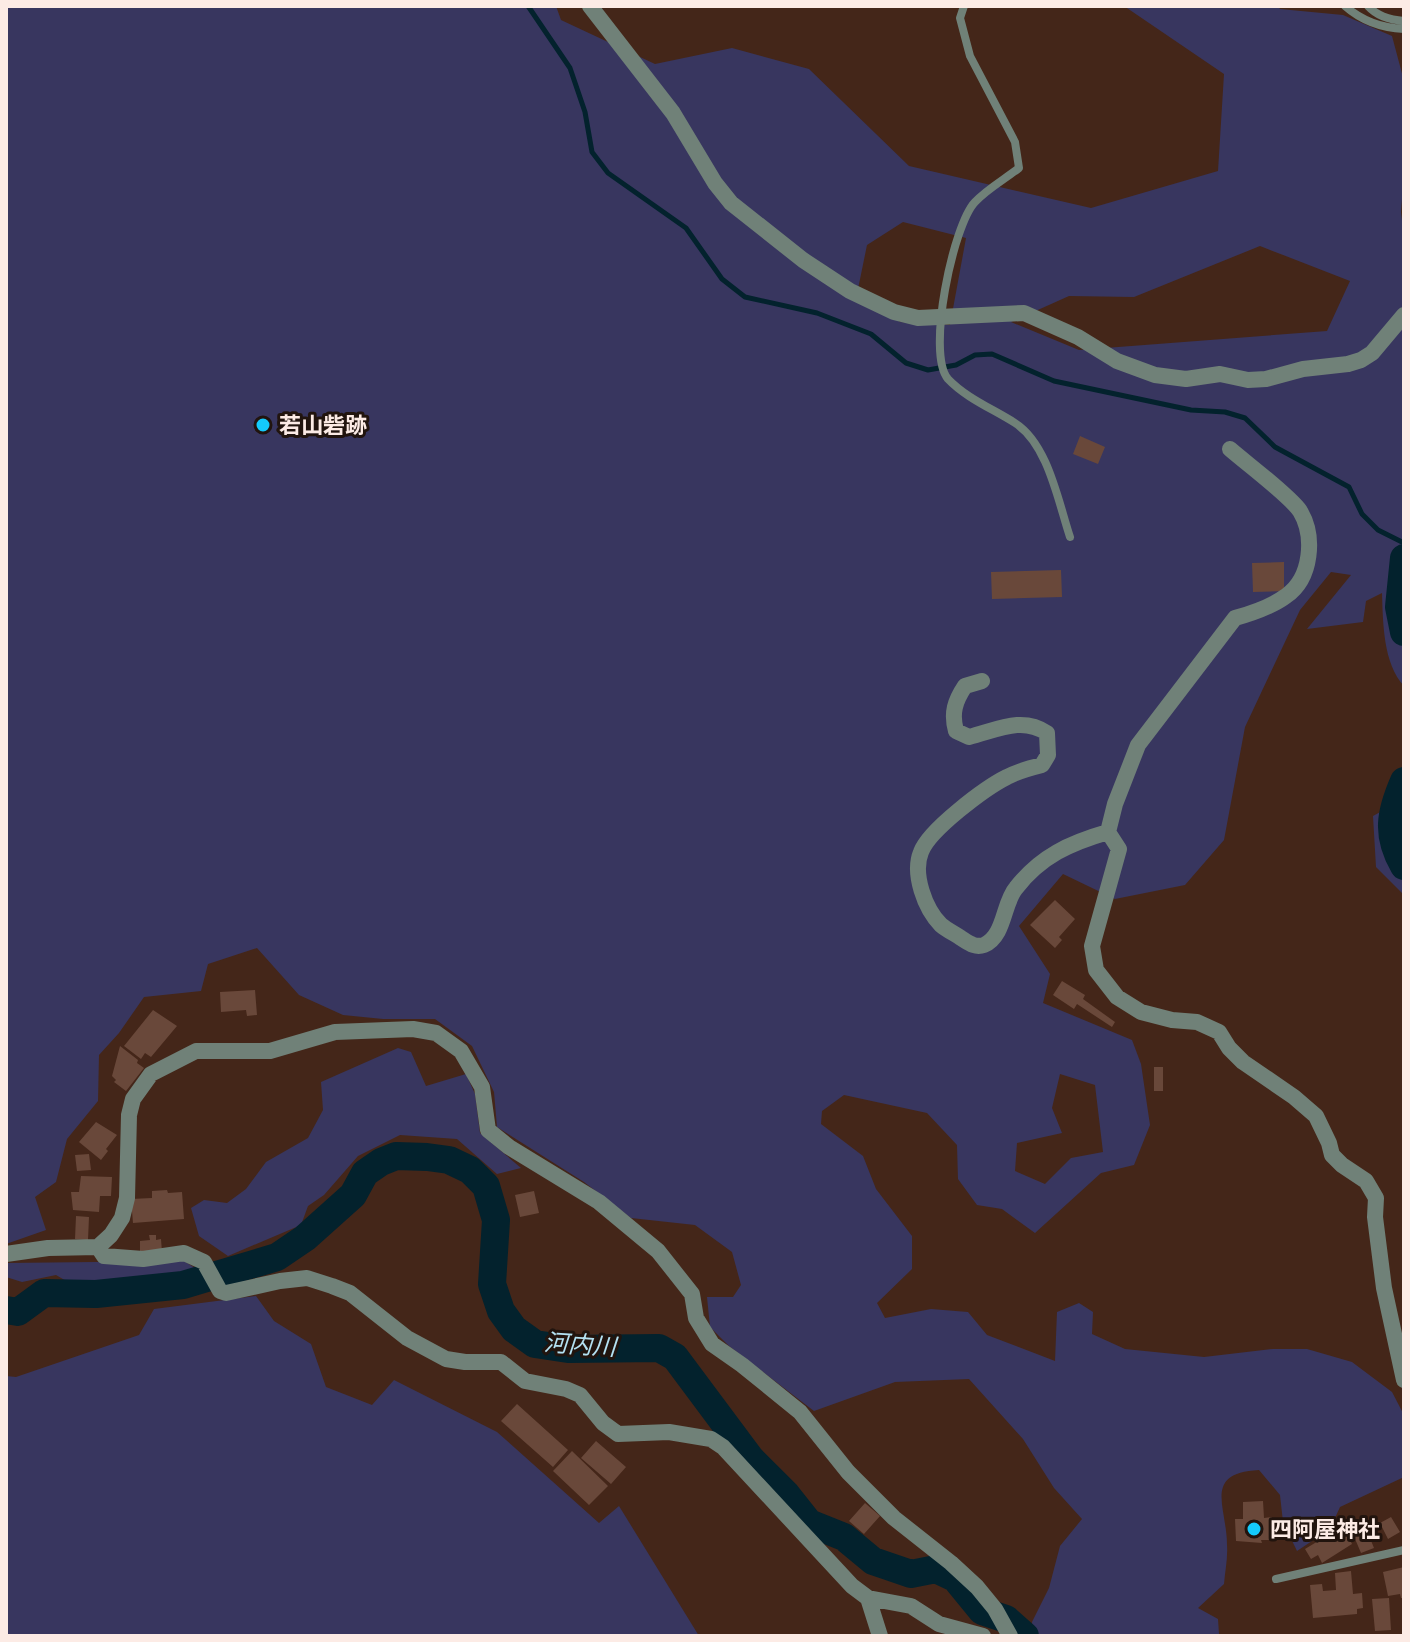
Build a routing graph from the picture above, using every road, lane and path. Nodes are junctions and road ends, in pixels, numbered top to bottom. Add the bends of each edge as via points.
1 (590, 6) edge
2 (964, 6) edge
3 (1345, 6) edge
4 (1368, 6) edge
5 (1404, 21) edge
6 (1404, 29) edge
7 (1404, 315) edge
8 (942, 317) junction
9 (1230, 449) dead end
10 (1070, 537) dead end
11 (982, 681) dead end
12 (1108, 832) junction
13 (98, 1247) junction
14 (6, 1254) edge
15 (1404, 1380) edge
16 (1404, 1550) edge
17 (1276, 1579) dead end
18 (868, 1598) junction
19 (1008, 1633) edge
20 (880, 1636) edge
21 (983, 1636) edge

1 - 8 street via 673,113 731,203 850,291 894,312
2 - 8 lane via 960,18 970,56 1015,142 1019,168 973,203 950,257
3 - 6 lane via 1359,18
4 - 5 lane
7 - 8 street via 1361,360 1248,380 1220,374 1186,379 1155,375 1024,313
8 - 10 lane via 940,358 947,378 1017,424 1040,448
9 - 12 street via 1299,509 1309,533 1309,560 1290,594 1235,618 1138,745
11 - 12 street via 965,686 958,696 952,716 956,731 969,737 1034,724 1047,733 1048,755 1042,765 1005,778 927,838 919,855 919,875 927,906 942,926 972,945 983,945 995,937 1014,889 1052,853
12 - 15 street via 1119,849 1092,946 1096,970 1117,997 1141,1012 1197,1022 1219,1032 1243,1062 1316,1116 1332,1155 1366,1181 1376,1198 1384,1288
13 - 14 street
13 - 18 street via 104,1256 143,1259 184,1253 204,1262 226,1293 307,1278 350,1293 407,1338 446,1359 501,1362 525,1381 580,1395 618,1434 669,1432 711,1439
13 - 19 street via 122,1218 129,1115 133,1099 151,1074 196,1051 270,1051 335,1032 436,1033 461,1051 482,1087 488,1130 599,1202 658,1251 692,1294 696,1318 712,1344 800,1412 848,1472 995,1609
16 - 17 lane
18 - 20 street
18 - 21 street via 911,1606 939,1624

